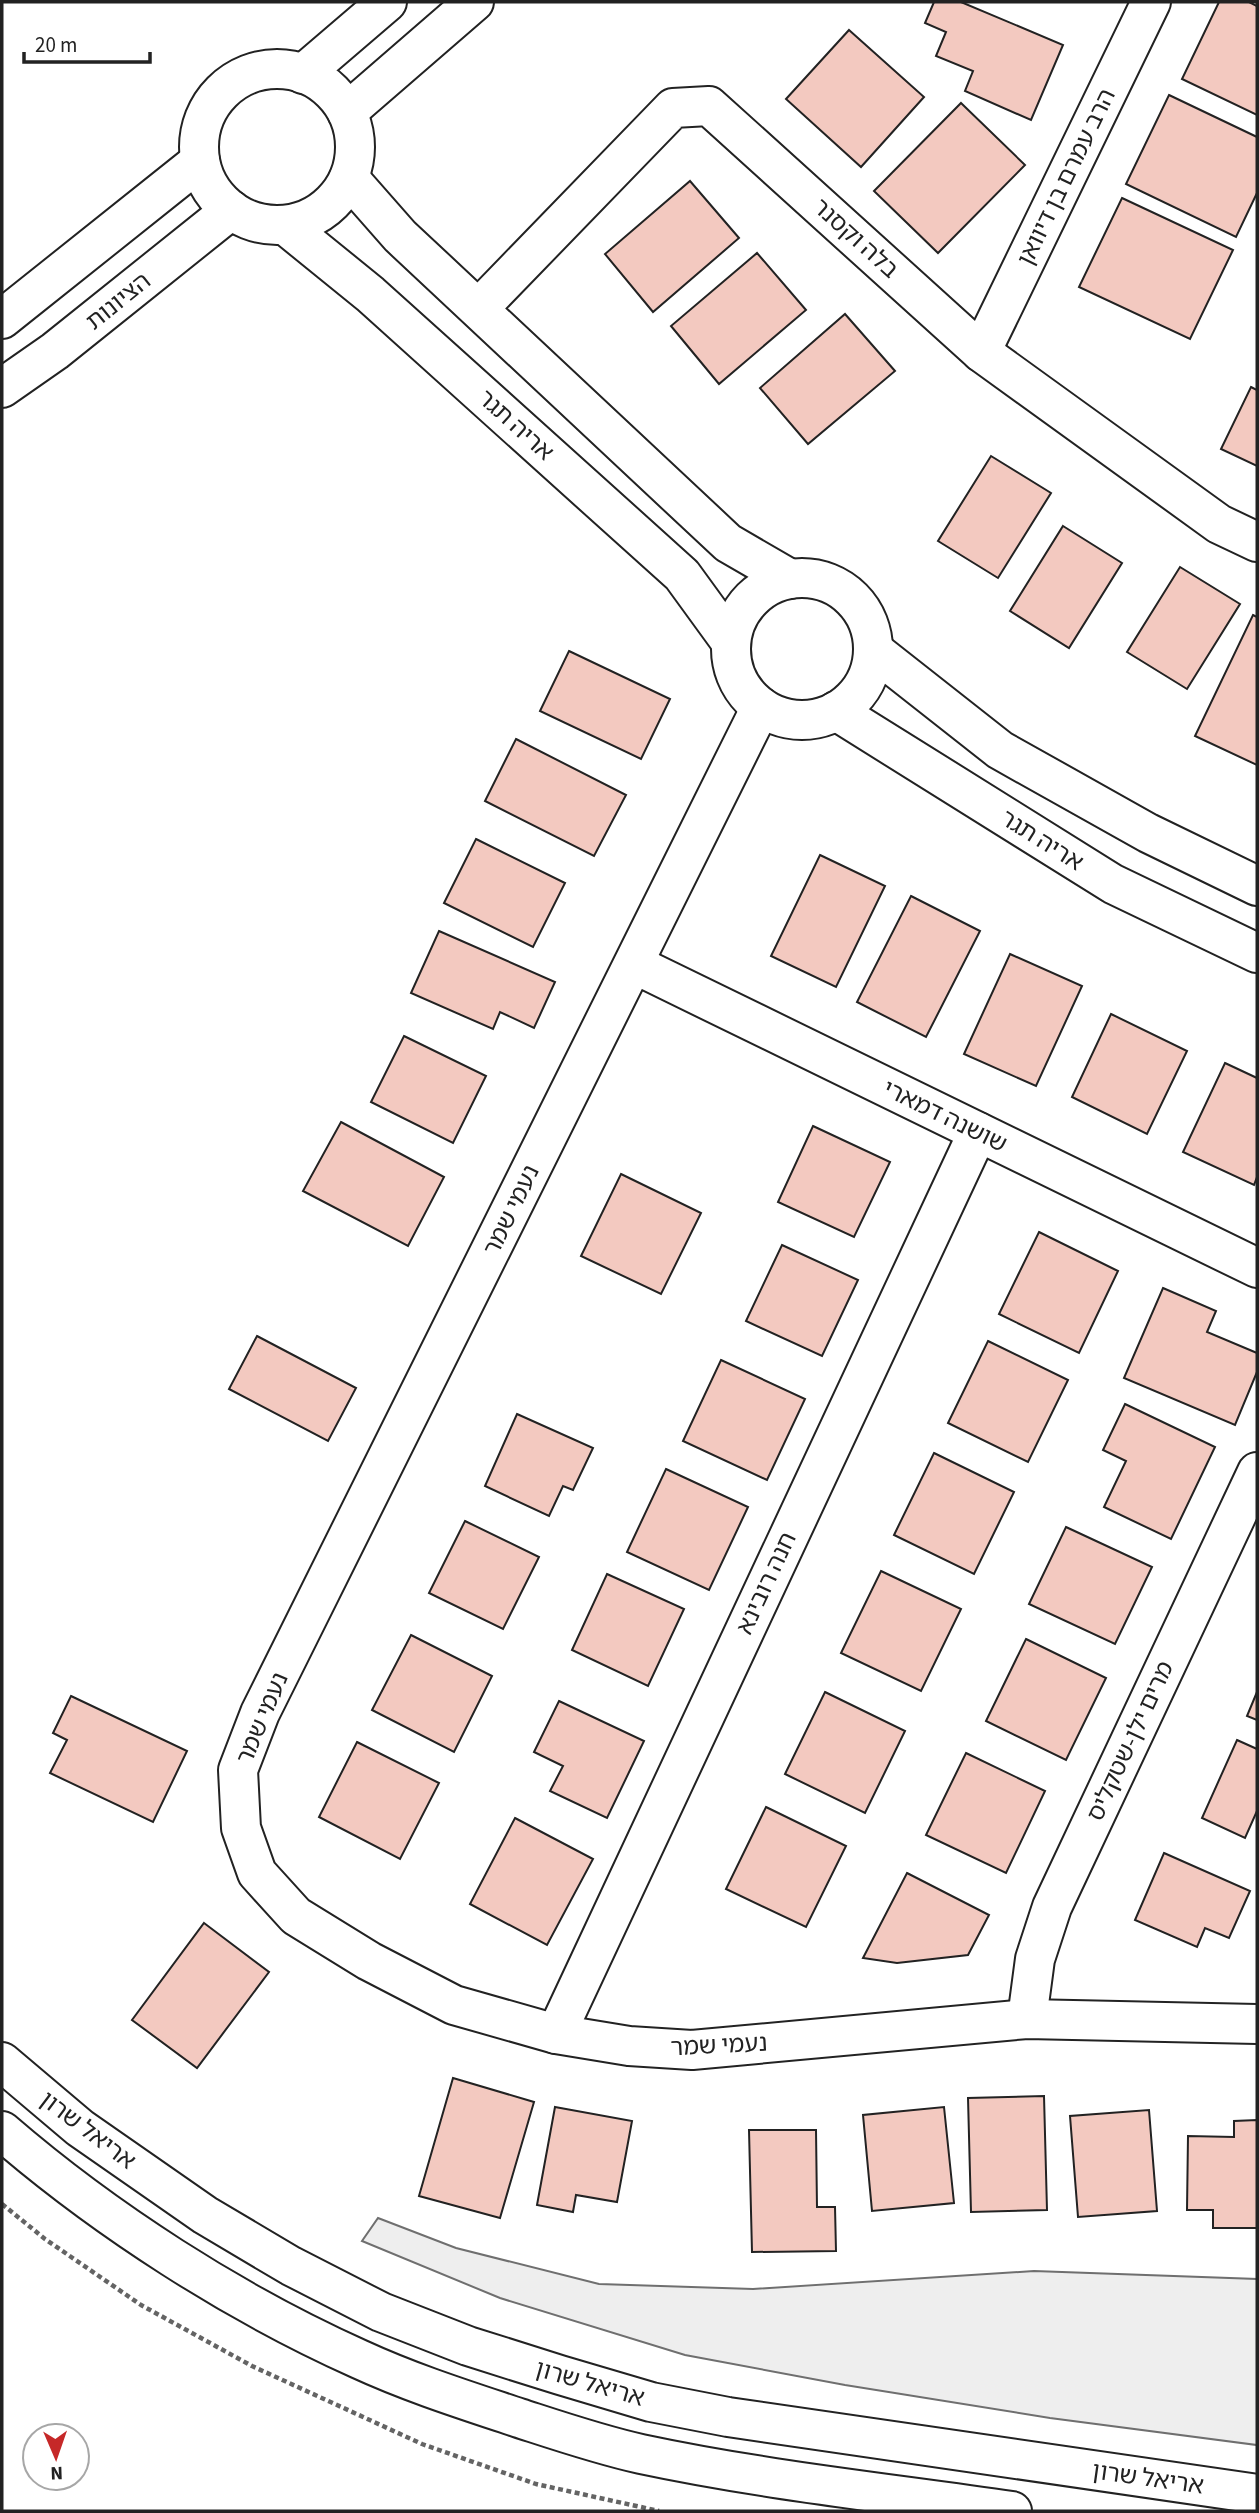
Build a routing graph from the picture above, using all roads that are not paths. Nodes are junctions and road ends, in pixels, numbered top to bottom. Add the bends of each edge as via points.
1 (387, 2) edge
2 (474, 2) edge
3 (1151, 2) edge
4 (303, 74) junction
5 (347, 112) junction
6 (200, 160) junction
7 (349, 178) junction
8 (231, 210) junction
9 (285, 225) junction
10 (484, 303) dead end
11 (2, 319) edge
12 (981, 352) junction
13 (2, 388) edge
14 (1257, 542) edge
15 (790, 579) junction
16 (730, 641) junction
17 (873, 650) junction
18 (761, 708) junction
19 (836, 711) junction
20 (1257, 886) edge
21 (1257, 953) edge
22 (634, 964) junction
23 (978, 1132) junction
24 (1257, 1268) edge
25 (1257, 1472) edge
26 (1027, 2019) junction
27 (1257, 2024) edge
28 (556, 2034) junction
29 (2, 2062) edge
30 (2, 2131) edge
31 (1257, 2494) edge
32 (1012, 2511) edge

1 - 4 street
2 - 5 street
3 - 12 street, הרב עמרם בן דיוואן
4 - 5 street via 328,89
4 - 6 street via 276,69 250,74 226,87 209,108 200,134
5 - 7 street via 355,156
6 - 8 street via 211,188
6 - 11 street
7 - 9 street via 323,210
7 - 15 street via 400,236 728,543
8 - 9 street via 256,222
8 - 13 street, הציונות
9 - 16 street, אריה תגר via 370,294 682,575
10 - 12 street, בלה וקסנר via 673,108 709,106
12 - 14 street, בלה וקסנר via 1219,524
15 - 16 street via 768,586 750,600
15 - 17 street via 811,578 848,595 871,630
16 - 18 street via 736,678
17 - 19 street via 863,686
17 - 20 street via 1000,750 1148,834
18 - 19 street via 798,720
18 - 22 street, נעמי שמר
19 - 21 street, אריה תגר via 1113,884
22 - 23 street, שושנה דמארי
22 - 28 street, נעמי שמר via 260,1713 238,1770 241,1828 257,1873 296,1916 454,2005
23 - 24 street, שושנה דמארי
23 - 28 street, חנה רובינא
25 - 26 street, מרים ילן-שטקליס via 1052,1907 1035,1959
26 - 27 street, נעמי שמר
26 - 28 street, נעמי שמר via 692,2050
29 - 31 street, אריאל שרון via 80,2128 237,2234 382,2312 468,2346 651,2402 728,2417
30 - 32 street via 58,2178 265,2313 360,2360 450,2395 638,2453

